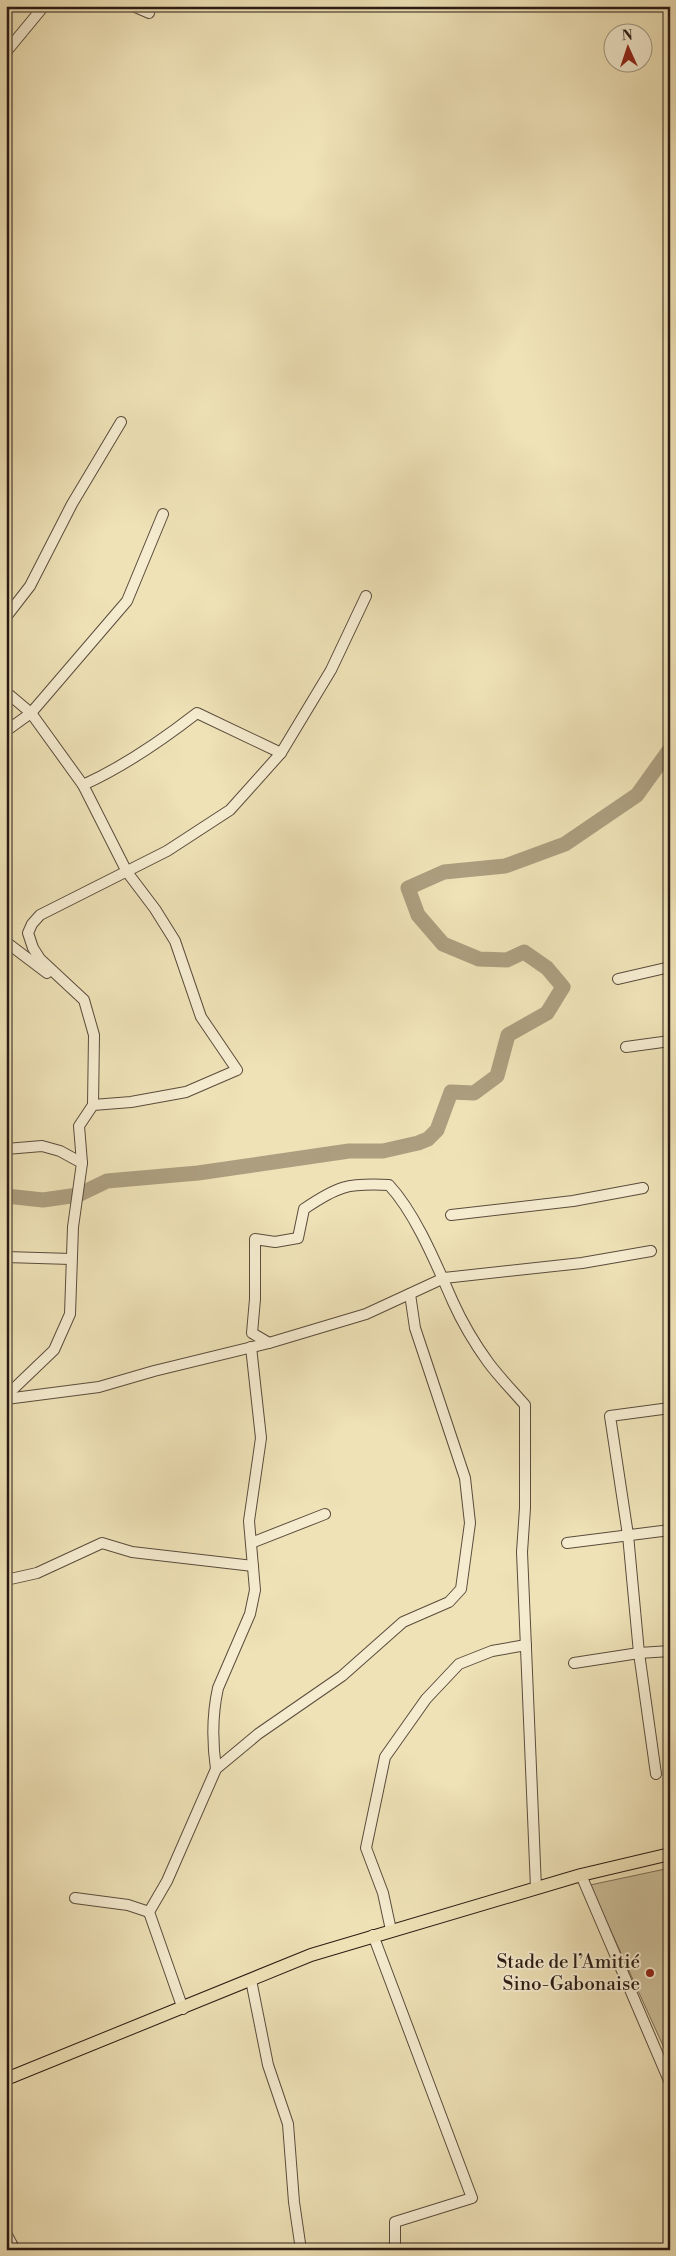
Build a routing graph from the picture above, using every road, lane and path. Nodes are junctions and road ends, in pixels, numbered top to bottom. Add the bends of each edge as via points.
1 (44, 6) edge
2 (133, 6) edge
3 (149, 13) dead end
4 (6, 52) edge
5 (121, 422) dead end
6 (163, 514) dead end
7 (366, 596) dead end
8 (6, 617) edge
9 (6, 692) edge
10 (31, 713) junction
11 (6, 731) edge
12 (281, 752) junction
13 (84, 785) junction
14 (127, 872) junction
15 (6, 942) edge
16 (670, 967) edge
17 (618, 979) dead end
18 (84, 1000) junction
19 (670, 1041) edge
20 (626, 1047) dead end
21 (93, 1105) junction
22 (6, 1149) edge
23 (82, 1162) junction
24 (643, 1188) dead end
25 (450, 1215) dead end
26 (651, 1251) dead end
27 (6, 1257) edge
28 (71, 1258) junction
29 (444, 1278) junction
30 (410, 1294) junction
31 (269, 1343) junction
32 (251, 1347) junction
33 (6, 1397) edge
34 (670, 1408) edge
35 (325, 1514) dead end
36 (670, 1530) edge
37 (628, 1534) junction
38 (251, 1543) junction
39 (567, 1543) dead end
40 (253, 1566) junction
41 (6, 1580) edge
42 (526, 1645) junction
43 (670, 1651) edge
44 (639, 1653) junction
45 (574, 1663) dead end
46 (216, 1769) junction
47 (656, 1774) dead end
48 (670, 1854) edge
49 (581, 1875) junction
50 (536, 1888) junction
51 (75, 1898) dead end
52 (149, 1912) junction
53 (391, 1930) junction
54 (373, 1935) junction
55 (251, 1980) junction
56 (183, 2008) junction
57 (6, 2080) edge
58 (670, 2083) edge
59 (6, 2233) edge
60 (15, 2250) edge
61 (301, 2250) edge
62 (395, 2250) edge

1 - 4 street
2 - 3 street
5 - 8 street via 72,504 30,586
6 - 10 street via 127,601
7 - 12 street via 331,670
9 - 10 street
10 - 11 street
10 - 13 street
12 - 13 street via 197,713 151,748
12 - 14 street via 230,810 167,851
13 - 14 street
14 - 18 street via 40,915 28,933 40,959
14 - 21 street via 175,941 201,1016 237,1070 186,1092
15 - 18 street
16 - 17 street
18 - 21 street via 94,1035
19 - 20 street
21 - 23 street via 79,1126
22 - 23 street via 42,1146
23 - 28 street
24 - 25 street
26 - 29 street via 582,1263
27 - 28 street
28 - 33 street via 70,1314 61,1336 47,1359
29 - 30 street
29 - 31 street via 389,1185 363,1184 331,1191 304,1209 298,1238 275,1242 255,1240 252,1333
29 - 42 street via 454,1303 488,1362 526,1405 522,1552
30 - 31 street via 366,1314
30 - 46 street via 415,1328 468,1491 470,1523 461,1589 449,1602 403,1622 342,1676 258,1734
31 - 32 street
32 - 33 street via 99,1387
32 - 38 street via 261,1438 250,1504
34 - 37 street via 610,1416
35 - 38 street
36 - 37 street
37 - 39 street
37 - 44 street
38 - 40 street
40 - 41 street via 132,1552 102,1543 37,1572
40 - 46 street via 253,1603 215,1700 212,1732
42 - 50 street
42 - 53 street via 492,1651 459,1664 426,1699 385,1757 366,1848 383,1893
43 - 44 street
44 - 45 street
44 - 47 street
46 - 52 street via 167,1881
48 - 49 main road
49 - 50 main road
49 - 58 street
50 - 53 main road
51 - 52 street via 128,1905
52 - 56 street
53 - 54 main road
54 - 55 main road via 311,1955
54 - 62 street via 472,2198 395,2222
55 - 56 main road
55 - 61 street via 268,2065 288,2124
56 - 57 main road
59 - 60 street

